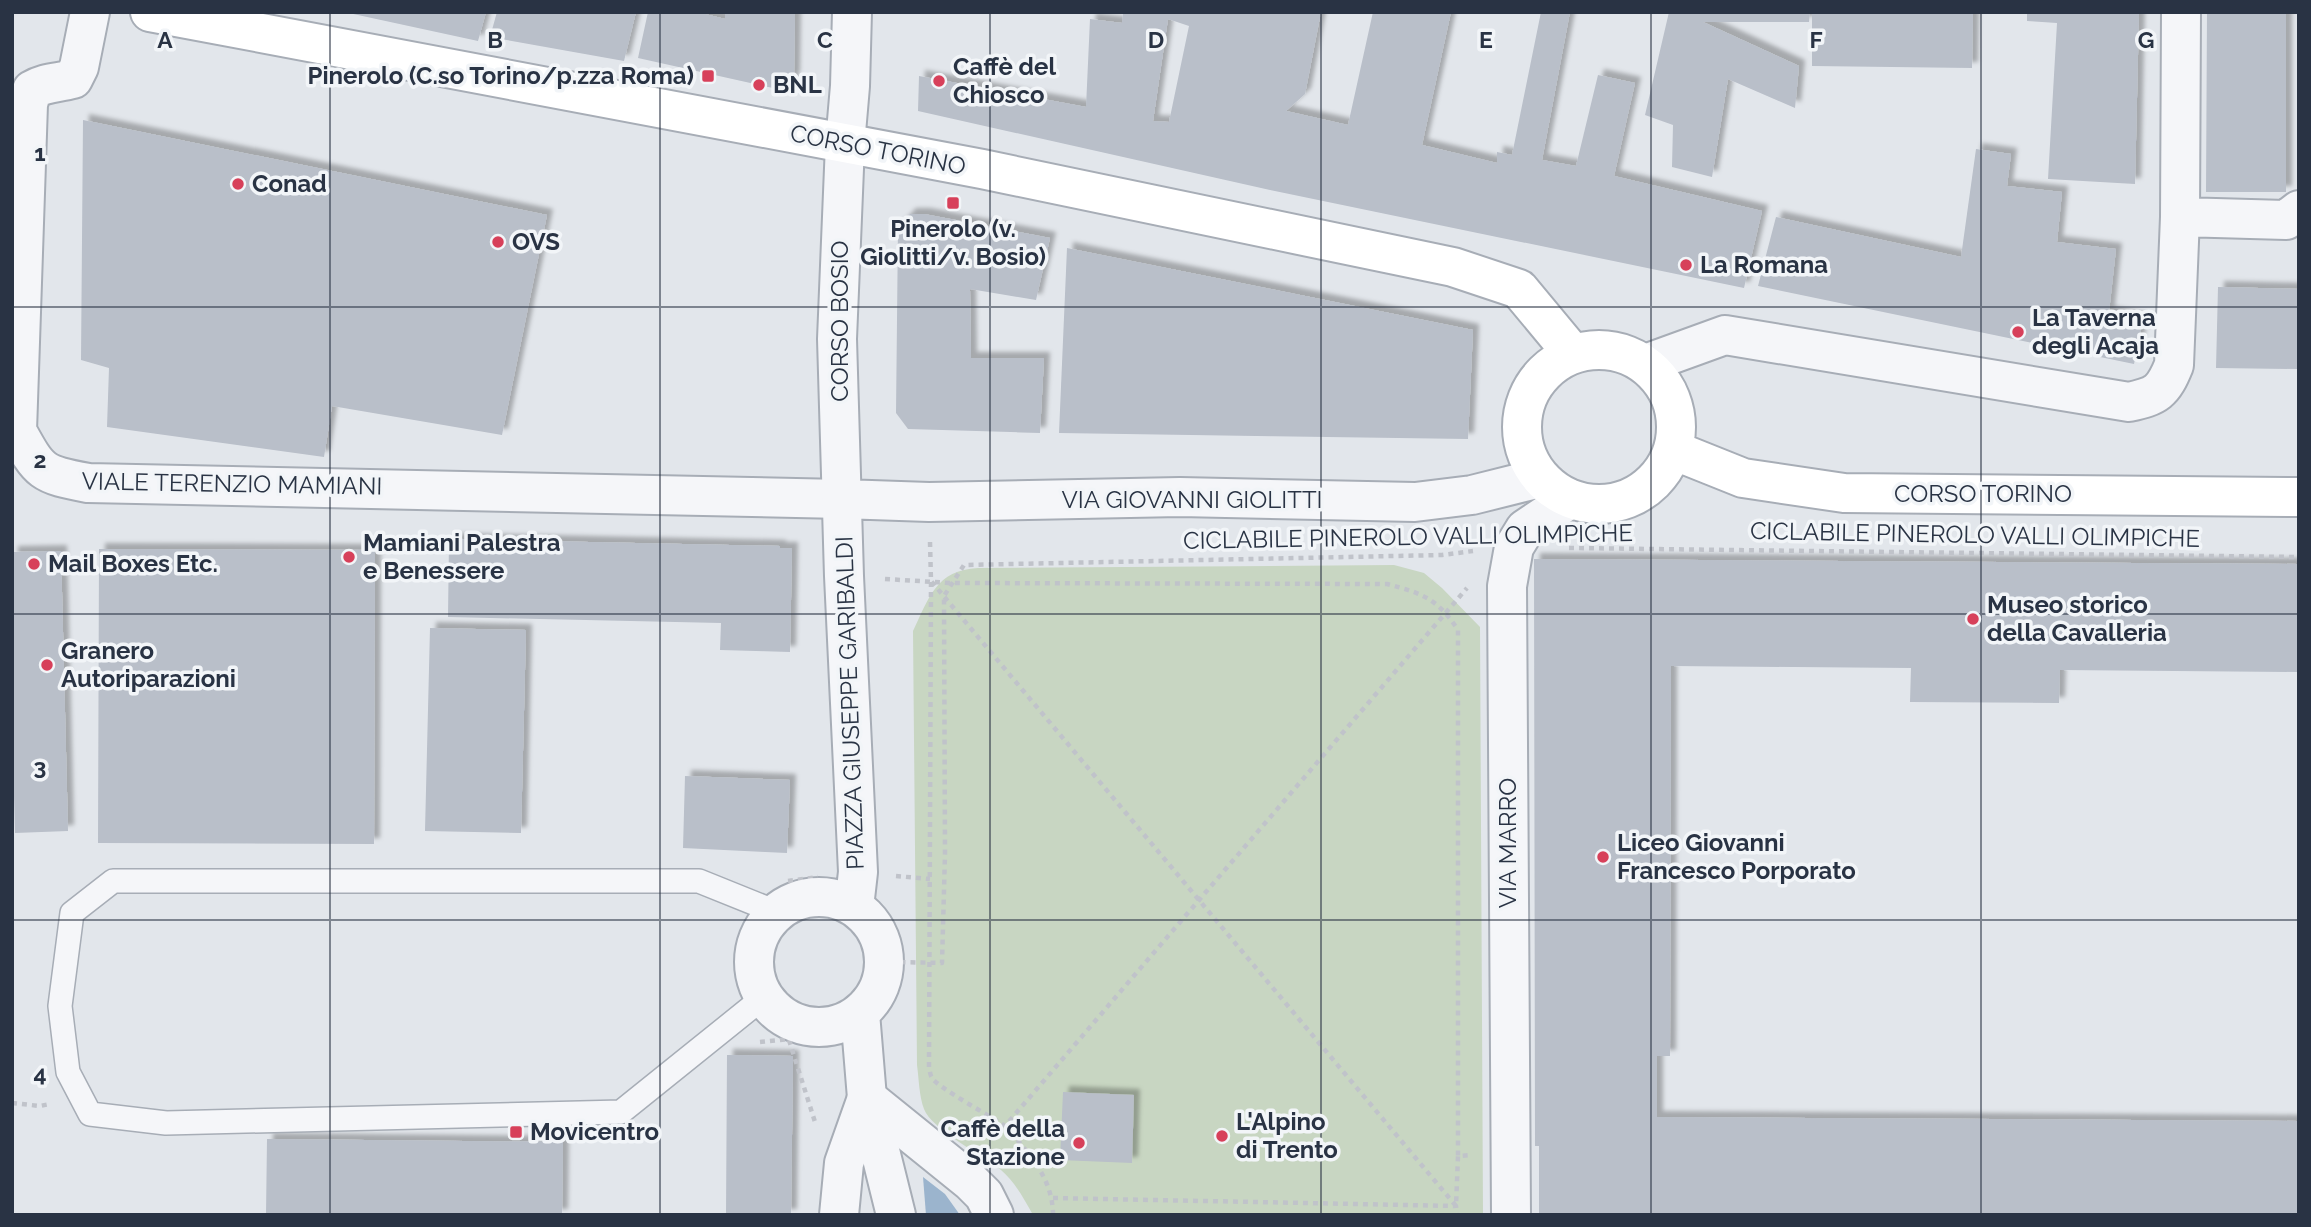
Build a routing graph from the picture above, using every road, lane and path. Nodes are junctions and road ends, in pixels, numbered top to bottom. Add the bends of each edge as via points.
1 (90, 12) edge
2 (150, 12) edge
3 (852, 12) edge
4 (2181, 12) edge
5 (845, 144) junction
6 (2299, 210) edge
7 (2180, 217) junction
8 (1573, 354) junction
9 (1645, 365) junction
10 (1673, 450) junction
11 (1555, 489) junction
12 (1472, 495) junction
13 (2299, 497) edge
14 (842, 499) junction
15 (929, 502) junction
16 (1514, 547) junction
17 (1474, 551) junction
18 (2299, 557) edge
19 (1474, 561) dead end
20 (931, 581) junction
21 (1473, 581) dead end
22 (951, 583) junction
23 (944, 596) junction
24 (1446, 612) junction
25 (1199, 900) junction
26 (854, 907) junction
27 (776, 912) junction
28 (942, 963) dead end
29 (764, 997) junction
30 (860, 1013) junction
31 (867, 1098) junction
32 (12, 1103) edge
33 (40, 1106) dead end
34 (1005, 1126) junction
35 (1510, 1155) junction
36 (1458, 1156) junction
37 (1053, 1198) junction
38 (1457, 1206) junction
39 (839, 1215) edge
40 (895, 1215) edge
41 (995, 1215) edge
42 (1053, 1215) edge
43 (1457, 1215) edge
44 (1511, 1215) edge

1 - 14 street, VIALE TERENZIO MAMIANI via 73,79 42,83 32,90 28,104 17,431 35,464 56,477 88,483
2 - 5 main road, CORSO TORINO
3 - 5 street, CORSO BOSIO
4 - 7 street
5 - 8 main road, CORSO TORINO via 1453,267 1519,289
5 - 14 street, CORSO BOSIO via 837,338
6 - 7 street via 2286,220
7 - 9 street via 2174,365 2157,394 2129,402 1726,335
8 - 9 main road via 1598,349 1623,353
8 - 11 main road via 1534,384 1524,407 1521,432 1527,457
9 - 10 main road via 1662,382 1673,403 1677,427
10 - 11 main road via 1662,473 1644,491 1620,502 1595,505
10 - 13 main road, CORSO TORINO via 1743,478 1844,493
11 - 12 street, VIA GIOVANNI GIOLITTI
11 - 16 street
12 - 15 street, VIA GIOVANNI GIOLITTI via 1415,502 1180,497
12 - 17 path
14 - 15 street, VIA GIOVANNI GIOLITTI
14 - 26 street, PIAZZA GIUSEPPE GARIBALDI via 858,872
15 - 20 path
16 - 18 path, CICLABILE PINEROLO VALLI OLIMPICHE
16 - 35 street, VIA MARRO via 1506,604
17 - 19 path
17 - 22 path, CICLABILE PINEROLO VALLI OLIMPICHE via 964,565
20 - 22 path
20 - 23 path
20 - 34 path via 929,1067 933,1080 944,1089
21 - 24 path
22 - 23 path, CICLABILE PINEROLO VALLI OLIMPICHE
22 - 24 path via 1387,584 1419,593
23 - 25 path
23 - 28 path, CICLABILE PINEROLO VALLI OLIMPICHE
24 - 25 path
24 - 36 path via 1458,631
25 - 34 path
25 - 38 path
26 - 27 street, PIAZZA GIUSEPPE GARIBALDI via 814,897
26 - 30 street, PIAZZA GIUSEPPE GARIBALDI via 870,921 884,959 882,979
27 - 29 street via 758,937 753,956
27 - 29 lane via 699,881 113,881 72,913 60,1006 68,1072 90,1114 166,1123 621,1112
29 - 30 street via 778,1014 818,1028 840,1024
30 - 31 street
31 - 39 street via 844,1163
31 - 40 street
31 - 41 street via 971,1182
32 - 33 path
34 - 37 path via 1034,1158
35 - 36 path
35 - 44 street, VIA MARRO
36 - 38 path
37 - 38 path
37 - 42 path
38 - 43 path

